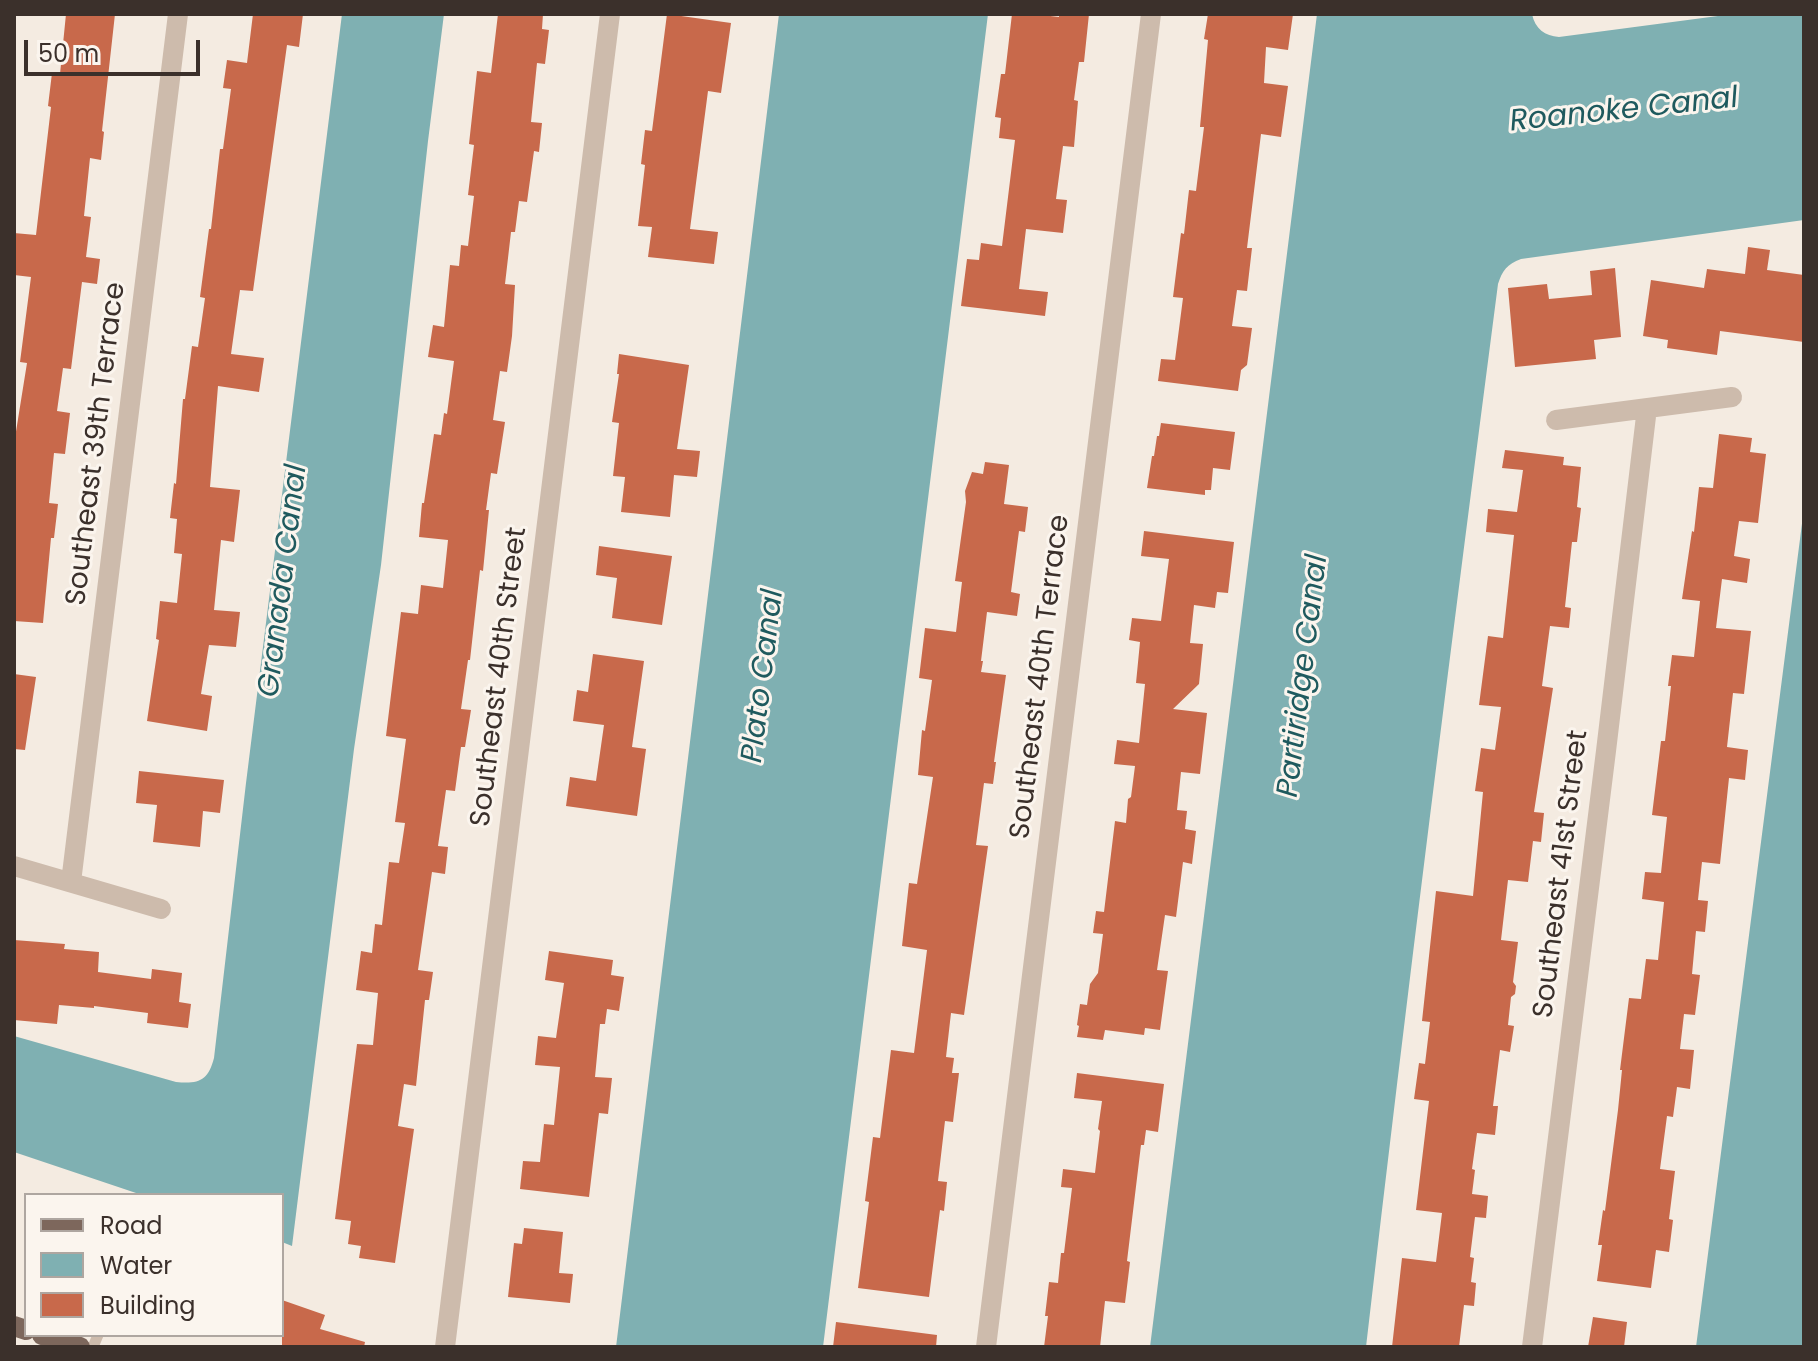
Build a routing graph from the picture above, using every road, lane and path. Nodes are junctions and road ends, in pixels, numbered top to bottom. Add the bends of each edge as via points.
1 (178, 14) edge
2 (610, 14) edge
3 (1151, 14) edge
4 (1732, 397) dead end
5 (1647, 408) junction
6 (1556, 420) dead end
7 (14, 866) edge
8 (71, 882) junction
9 (161, 909) dead end
10 (48, 1337) edge
11 (80, 1347) edge
12 (445, 1347) edge
13 (986, 1347) edge
14 (1532, 1347) edge

1 - 8 street, Southeast 39th Terrace
2 - 12 street, Southeast 40th Street
3 - 13 street, Southeast 40th Terrace
4 - 5 street
5 - 6 street
5 - 14 street, Southeast 41st Street
7 - 8 street
8 - 9 street
10 - 11 main road

